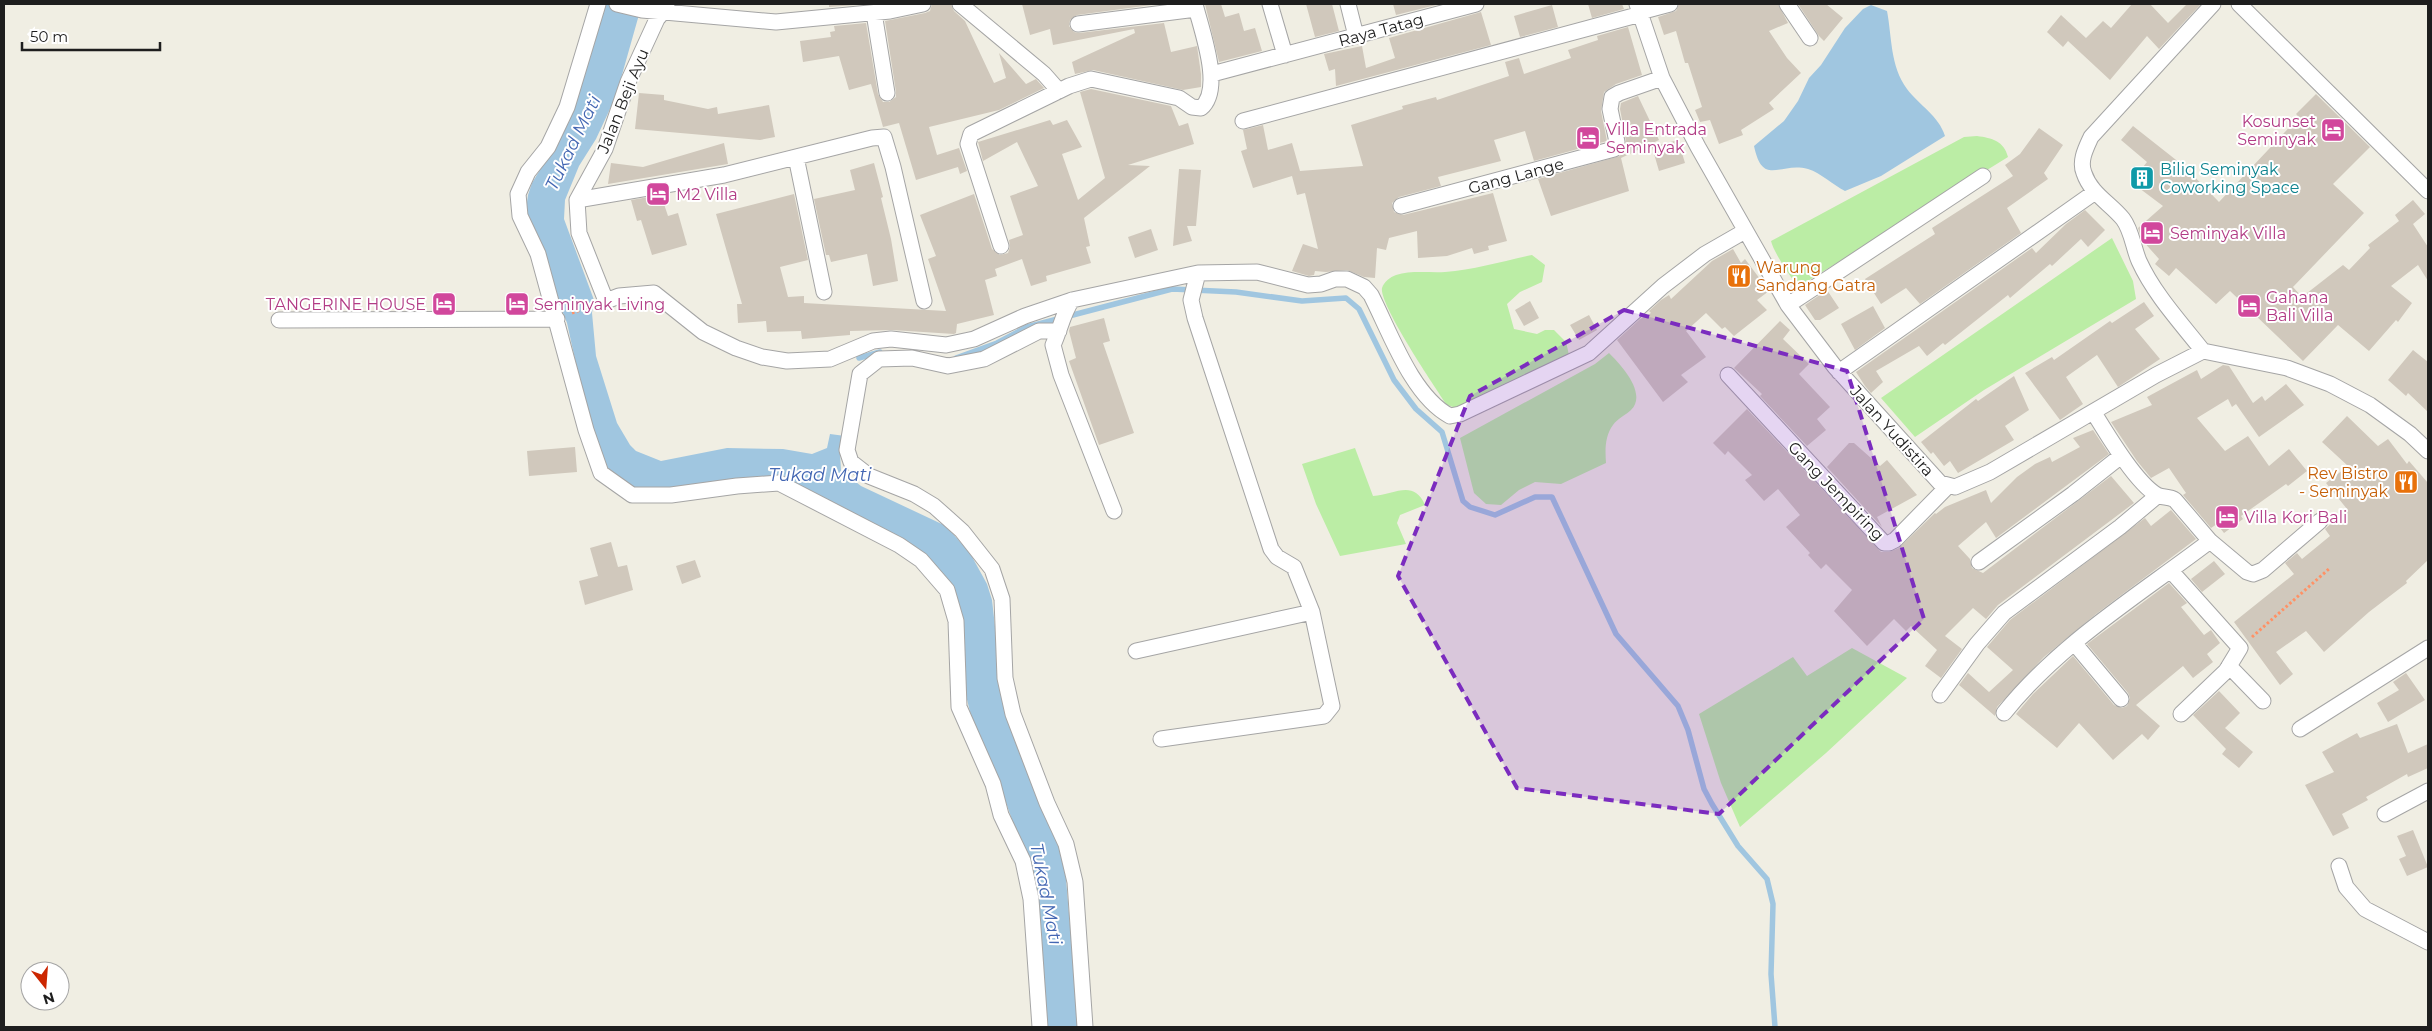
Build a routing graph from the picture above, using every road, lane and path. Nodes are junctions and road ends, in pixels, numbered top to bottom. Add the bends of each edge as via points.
1 (598, 4) edge
2 (617, 4) edge
3 (923, 4) edge
4 (960, 4) edge
5 (1270, 4) edge
6 (1348, 4) edge
7 (1476, 4) edge
8 (1670, 4) edge
9 (1786, 4) edge
10 (2213, 4) edge
11 (2239, 4) edge
12 (1195, 6) edge
13 (655, 8) edge
14 (1431, 10) edge
15 (1639, 10) edge
16 (874, 13) junction
17 (1078, 24) dead end
18 (1356, 36) junction
19 (1810, 38) dead end
20 (1284, 55) junction
21 (1212, 74) junction
22 (1662, 78) junction
23 (1059, 91) junction
24 (887, 93) dead end
25 (1243, 121) dead end
26 (796, 157) junction
27 (1983, 176) dead end
28 (2428, 191) edge
29 (2095, 192) junction
30 (577, 200) junction
31 (1401, 206) dead end
32 (1745, 231) junction
33 (1002, 246) dead end
34 (1196, 278) junction
35 (824, 292) dead end
36 (924, 301) dead end
37 (599, 303) dead end
38 (1788, 305) junction
39 (564, 316) junction
40 (1065, 316) junction
41 (279, 320) dead end
42 (2204, 351) junction
43 (1840, 372) junction
44 (1728, 375) dead end
45 (2094, 413) junction
46 (2428, 451) edge
47 (2121, 456) junction
48 (1948, 486) junction
49 (2158, 496) junction
50 (1114, 511) dead end
51 (2320, 521) dead end
52 (2210, 541) junction
53 (1979, 562) dead end
54 (2330, 568) dead end
55 (2171, 571) junction
56 (1312, 612) junction
57 (2075, 644) junction
58 (2240, 648) junction
59 (2428, 648) edge
60 (1136, 651) dead end
61 (2229, 666) junction
62 (1940, 695) dead end
63 (2121, 699) dead end
64 (2263, 701) dead end
65 (2004, 713) dead end
66 (2180, 714) dead end
67 (2300, 729) dead end
68 (1161, 739) dead end
69 (2428, 791) edge
70 (2385, 814) dead end
71 (2338, 866) dead end
72 (2428, 942) edge
73 (1040, 1027) edge
74 (1085, 1027) edge

1 - 39 street via 567,107 548,147 528,172 518,194 520,216
2 - 13 street
3 - 16 street
4 - 23 street via 1044,74
5 - 20 street
6 - 18 street
7 - 14 street, Raya Tatag
8 - 15 street
9 - 19 street
10 - 29 street via 2092,137 2083,156 2082,168
11 - 28 street
12 - 17 street
12 - 21 street
13 - 16 street via 776,22
13 - 30 street, Jalan Beji Ayu via 605,148
14 - 18 street, Raya Tatag
15 - 22 street, Jalan Yudistira
15 - 25 street
16 - 24 street
18 - 20 street, Raya Tatag
20 - 21 street, Raya Tatag
21 - 23 street via 1206,104 1197,109 1179,98 1091,79
22 - 31 street, Gang Lange via 1612,97 1610,109 1617,142 1614,149
22 - 32 street, Jalan Yudistira
23 - 33 street via 1018,113 979,128 968,139
26 - 30 street via 724,175
26 - 35 street
26 - 36 street via 884,137
27 - 38 street
29 - 42 street via 2123,219 2146,274
29 - 43 street
30 - 40 street via 580,233 606,301 619,296 654,293 704,332 736,348 762,356 787,361 830,359 873,341 891,339 946,345 974,339 1025,316
32 - 34 street via 1705,254 1663,286 1589,353 1450,416 1422,392 1371,295 1358,282 1334,279 1308,284 1257,272
32 - 38 street, Jalan Yudistira
34 - 40 street
34 - 56 street via 1191,300 1271,550 1294,568
37 - 39 path
38 - 43 street, Jalan Yudistira
39 - 41 street
39 - 73 street via 586,430 601,473 632,494 671,495 779,483 899,545 921,560 947,590 956,621 959,707 993,784 1001,815 1023,861 1031,899
40 - 50 street via 1053,345 1061,375
40 - 74 street via 984,359 948,366 912,358 879,359 860,374 847,450 851,462 868,476 914,494 934,506 962,531 992,569 1002,599 1005,678 1013,714 1066,844 1075,882
42 - 45 street, Jalan Yudistira via 2156,375
42 - 46 street via 2287,368 2330,384 2370,405
43 - 48 street, Jalan Yudistira via 1933,477
44 - 48 street, Gang Jempiring via 1884,543 1895,540
45 - 47 street
45 - 48 street, Jalan Yudistira via 1964,485
47 - 49 street
47 - 53 street
49 - 52 street via 2175,500
49 - 62 street via 2004,614 1977,644
51 - 52 street via 2263,570 2253,574
52 - 55 street
54 - 58 path
55 - 57 street
55 - 58 street
56 - 60 street
56 - 68 street via 1332,706 1324,716
57 - 63 street
57 - 65 street via 2027,684
58 - 61 street
59 - 67 street
61 - 64 street
61 - 66 street
69 - 70 street
71 - 72 street via 2346,887 2365,909

